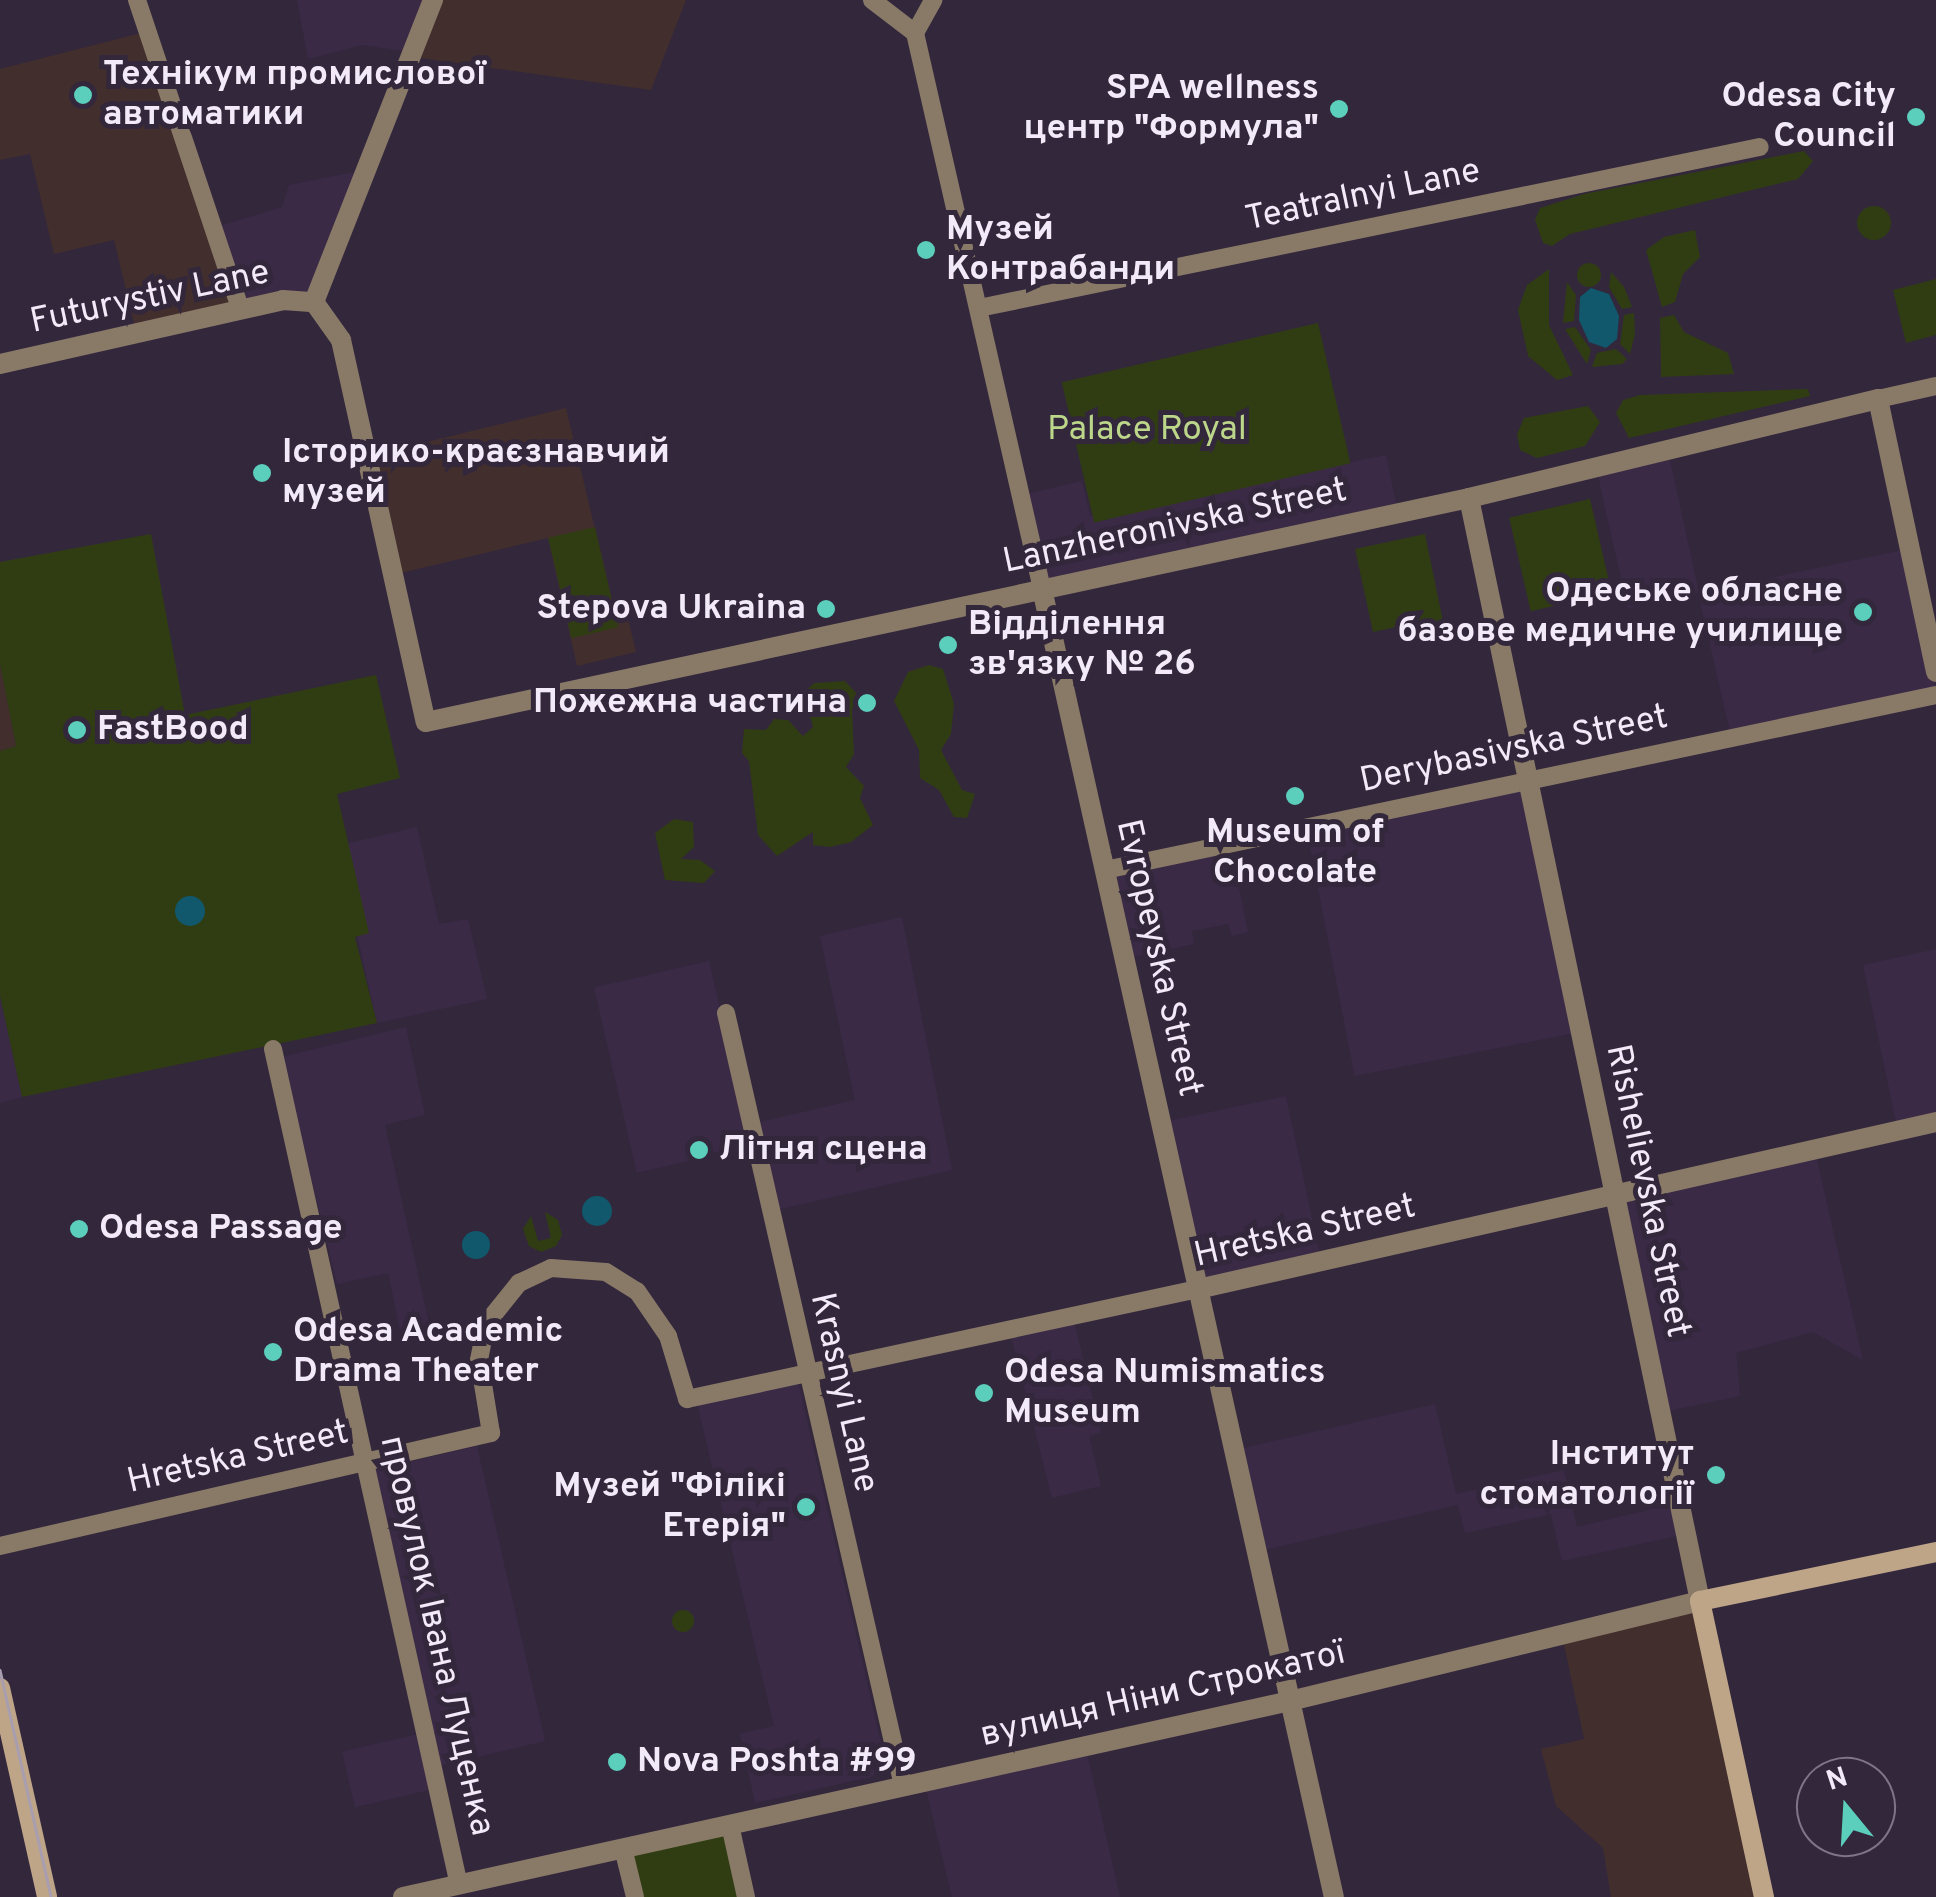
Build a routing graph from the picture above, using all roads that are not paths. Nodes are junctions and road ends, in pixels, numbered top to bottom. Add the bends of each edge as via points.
1 (137, 0) edge
2 (432, 0) edge
3 (872, 0) edge
4 (933, 0) edge
5 (915, 33) junction
6 (1760, 148) dead end
7 (314, 302) junction
8 (979, 308) junction
9 (241, 310) junction
10 (0, 364) edge
11 (1936, 386) edge
12 (1878, 400) junction
13 (1469, 498) junction
14 (1042, 590) junction
15 (1936, 672) edge
16 (1936, 695) edge
17 (1527, 781) junction
18 (1105, 870) junction
19 (726, 1013) dead end
20 (273, 1050) dead end
21 (1936, 1122) edge
22 (1612, 1192) junction
23 (1198, 1289) junction
24 (804, 1374) junction
25 (364, 1462) junction
26 (0, 1546) edge
27 (1936, 1552) edge
28 (1700, 1601) junction
29 (0, 1688) edge
30 (1290, 1700) junction
31 (5, 1732) edge
32 (903, 1786) junction
33 (730, 1824) junction
34 (623, 1848) junction
35 (459, 1884) junction
36 (47, 1897) edge
37 (403, 1897) edge
38 (634, 1897) edge
39 (746, 1897) edge
40 (1334, 1897) edge
41 (1764, 1897) edge

1 - 9 street
2 - 7 street
3 - 5 street
4 - 5 street
5 - 8 street, Evropeyska Street
6 - 8 street, Teatralnyi Lane
7 - 9 street, Futurystiv Lane via 283,300
7 - 14 street, Lanzheronivska Street via 341,340 426,722
8 - 14 street, Evropeyska Street
9 - 10 street, Futurystiv Lane
11 - 12 street, Lanzheronivska Street
12 - 13 street, Lanzheronivska Street
12 - 15 street
13 - 14 street, Lanzheronivska Street
13 - 17 street, Rishelievska Street
14 - 18 street, Evropeyska Street
16 - 17 street, Derybasivska Street
17 - 18 street, Derybasivska Street
17 - 22 street, Rishelievska Street
18 - 23 street, Evropeyska Street
19 - 24 street, Krasnyi Lane
20 - 25 street, провулок Івана Луценка
21 - 22 street, Hretska Street
22 - 23 street, Hretska Street
22 - 28 street, Rishelievska Street
23 - 24 street, Hretska Street
23 - 30 street, Evropeyska Street
24 - 25 street, Hretska Street via 687,1398 668,1336 637,1291 606,1272 552,1268 518,1284 486,1324 479,1360 490,1433
24 - 32 street, Krasnyi Lane
25 - 26 street, Hretska Street
25 - 35 street, провулок Івана Луценка
27 - 28 main road, вулиця Ніни Строкатої
28 - 30 street, вулиця Ніни Строкатої
28 - 41 main road, Rishelievska Street
29 - 31 main road
30 - 32 street, вулиця Ніни Строкатої
30 - 40 street, Evropeyska Street
31 - 36 main road
32 - 33 street, вулиця Ніни Строкатої
33 - 34 street, вулиця Ніни Строкатої
33 - 39 street
34 - 35 street, вулиця Ніни Строкатої
34 - 38 street
35 - 37 street, вулиця Ніни Строкатої

